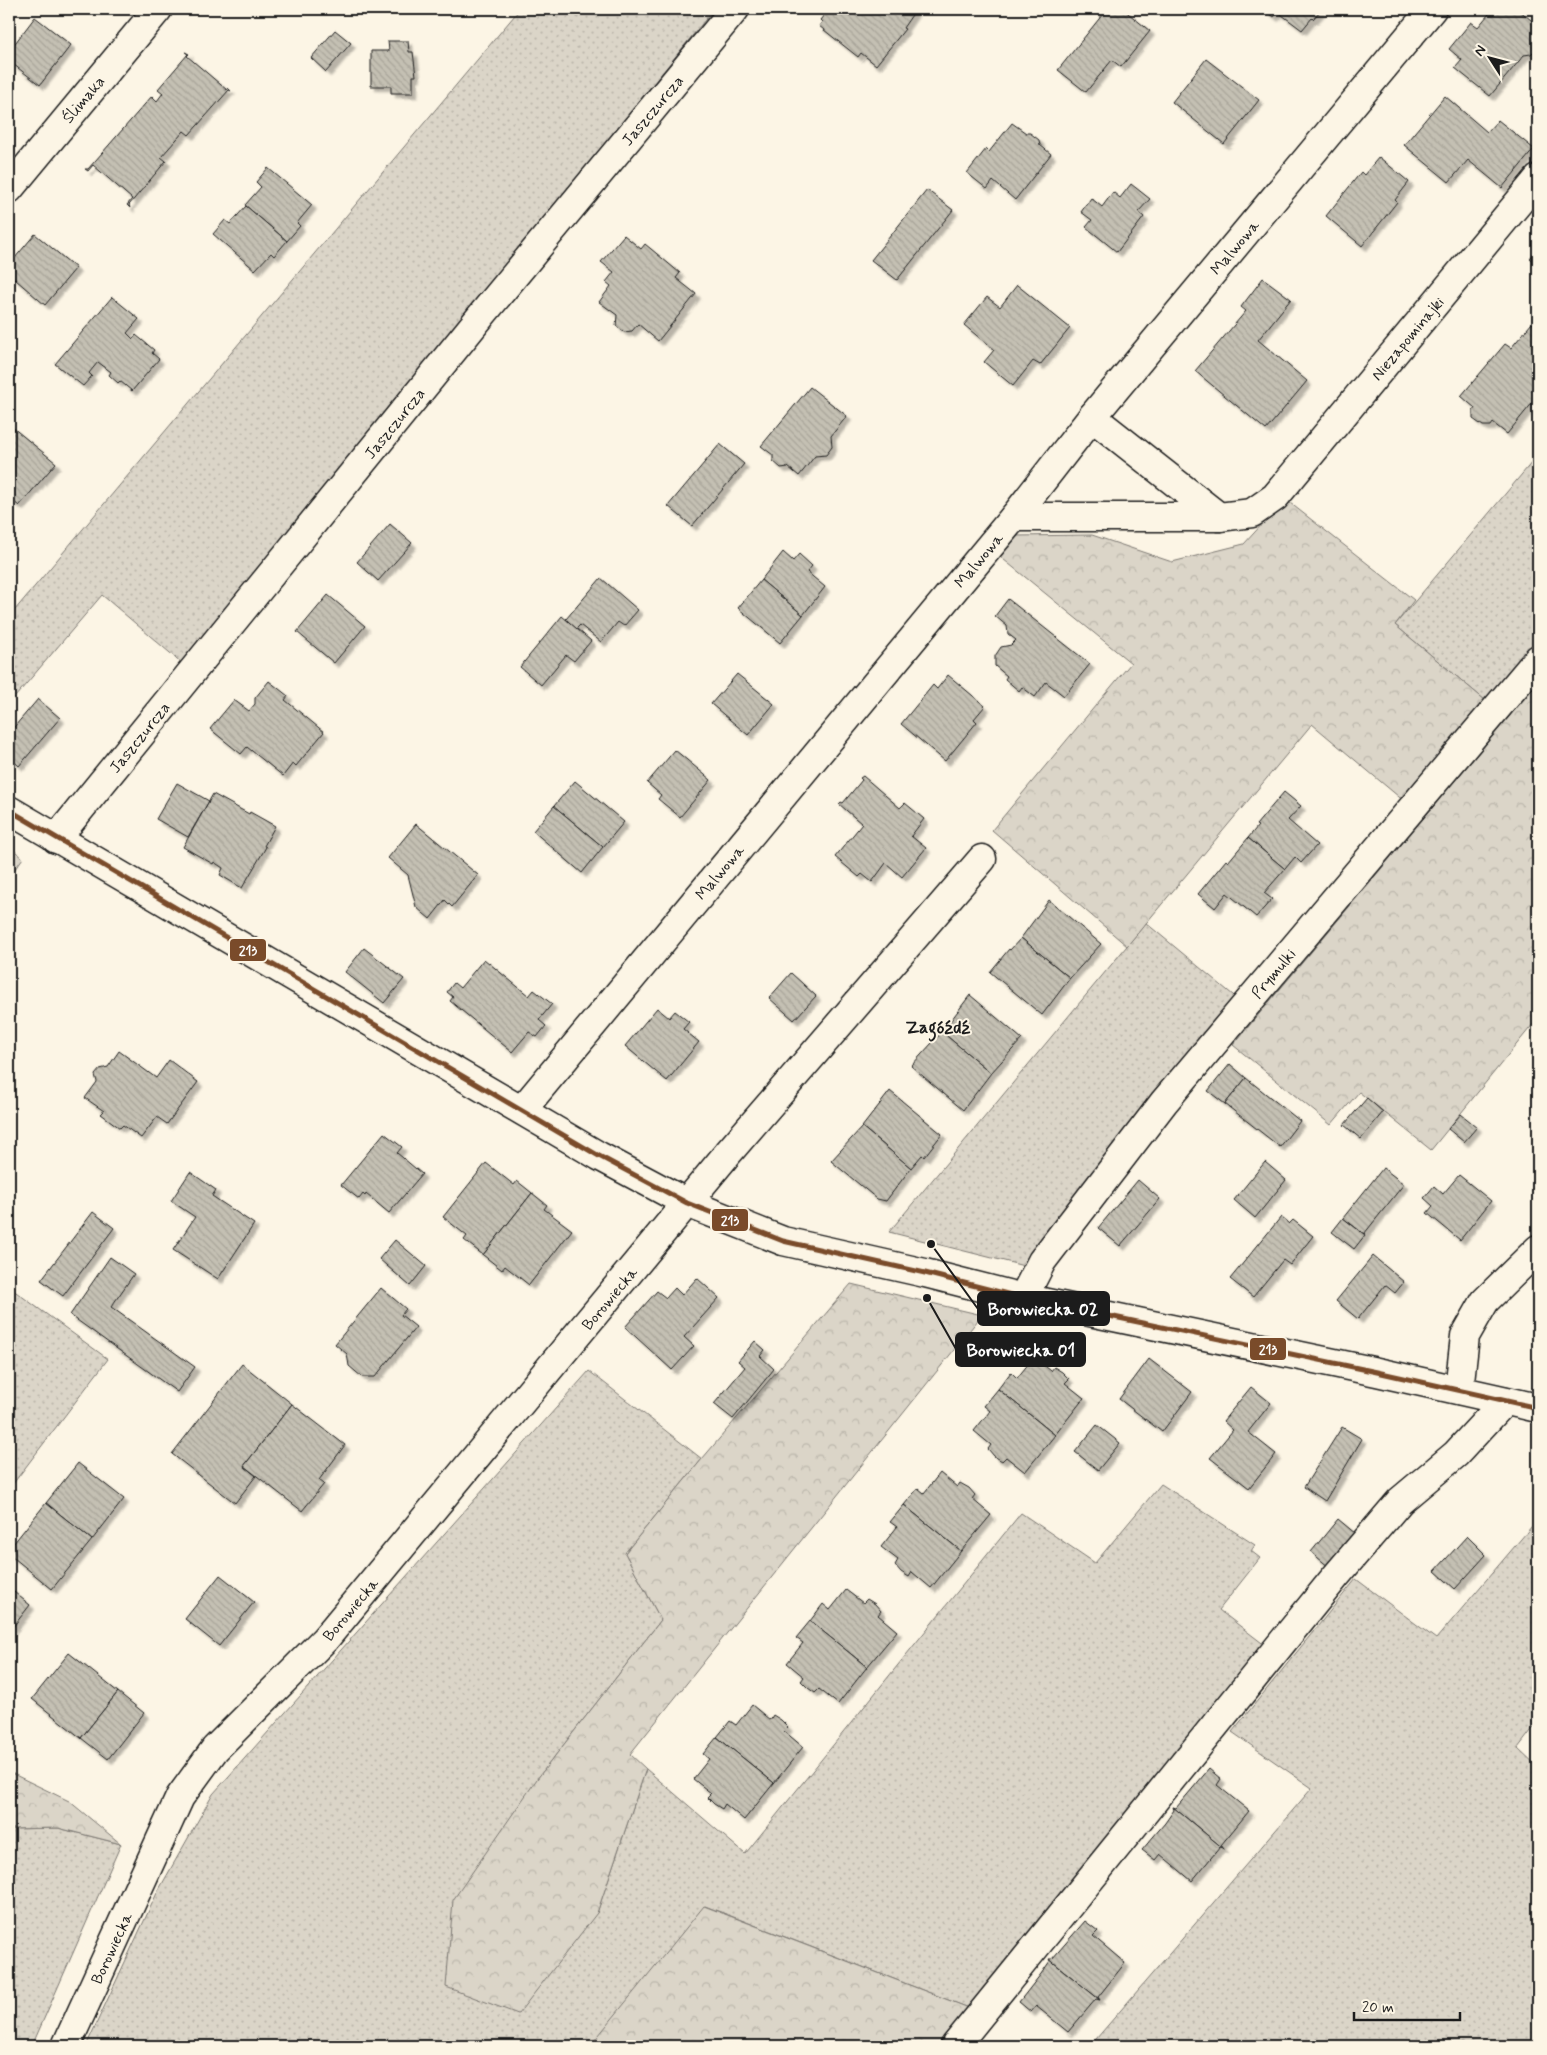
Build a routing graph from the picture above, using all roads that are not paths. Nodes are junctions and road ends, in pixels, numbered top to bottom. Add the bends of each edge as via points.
1 (158, 9) edge
2 (735, 9) edge
3 (1432, 9) edge
4 (1538, 179) edge
5 (9, 189) edge
6 (1092, 417) junction
7 (1014, 517) junction
8 (1219, 517) junction
9 (1538, 659) edge
10 (9, 810) edge
11 (56, 839) junction
12 (982, 859) dead end
13 (522, 1110) junction
14 (687, 1203) junction
15 (1538, 1249) edge
16 (1023, 1298) junction
17 (1459, 1390) junction
18 (1505, 1401) junction
19 (1538, 1408) edge
20 (66, 2046) edge
21 (955, 2046) edge

1 - 5 street, Ślimaka
2 - 11 street, Jaszczurcza via 487,308
3 - 6 street, Malwowa
4 - 8 street, Niezapominajki via 1275,496 1252,513
6 - 7 street, Malwowa
6 - 8 street
7 - 8 street, Niezapominajki
7 - 13 street, Malwowa
9 - 16 street, Prymulki via 1164,1102 1042,1261
10 - 11 street
11 - 13 street
12 - 14 street, Borowiecka
13 - 14 street
14 - 16 street via 783,1241
14 - 20 street, Borowiecka via 325,1639 215,1749 194,1776 180,1798
15 - 17 street via 1486,1301 1465,1336
16 - 17 street
17 - 18 street
18 - 19 street
18 - 21 street via 1456,1454 1400,1501

